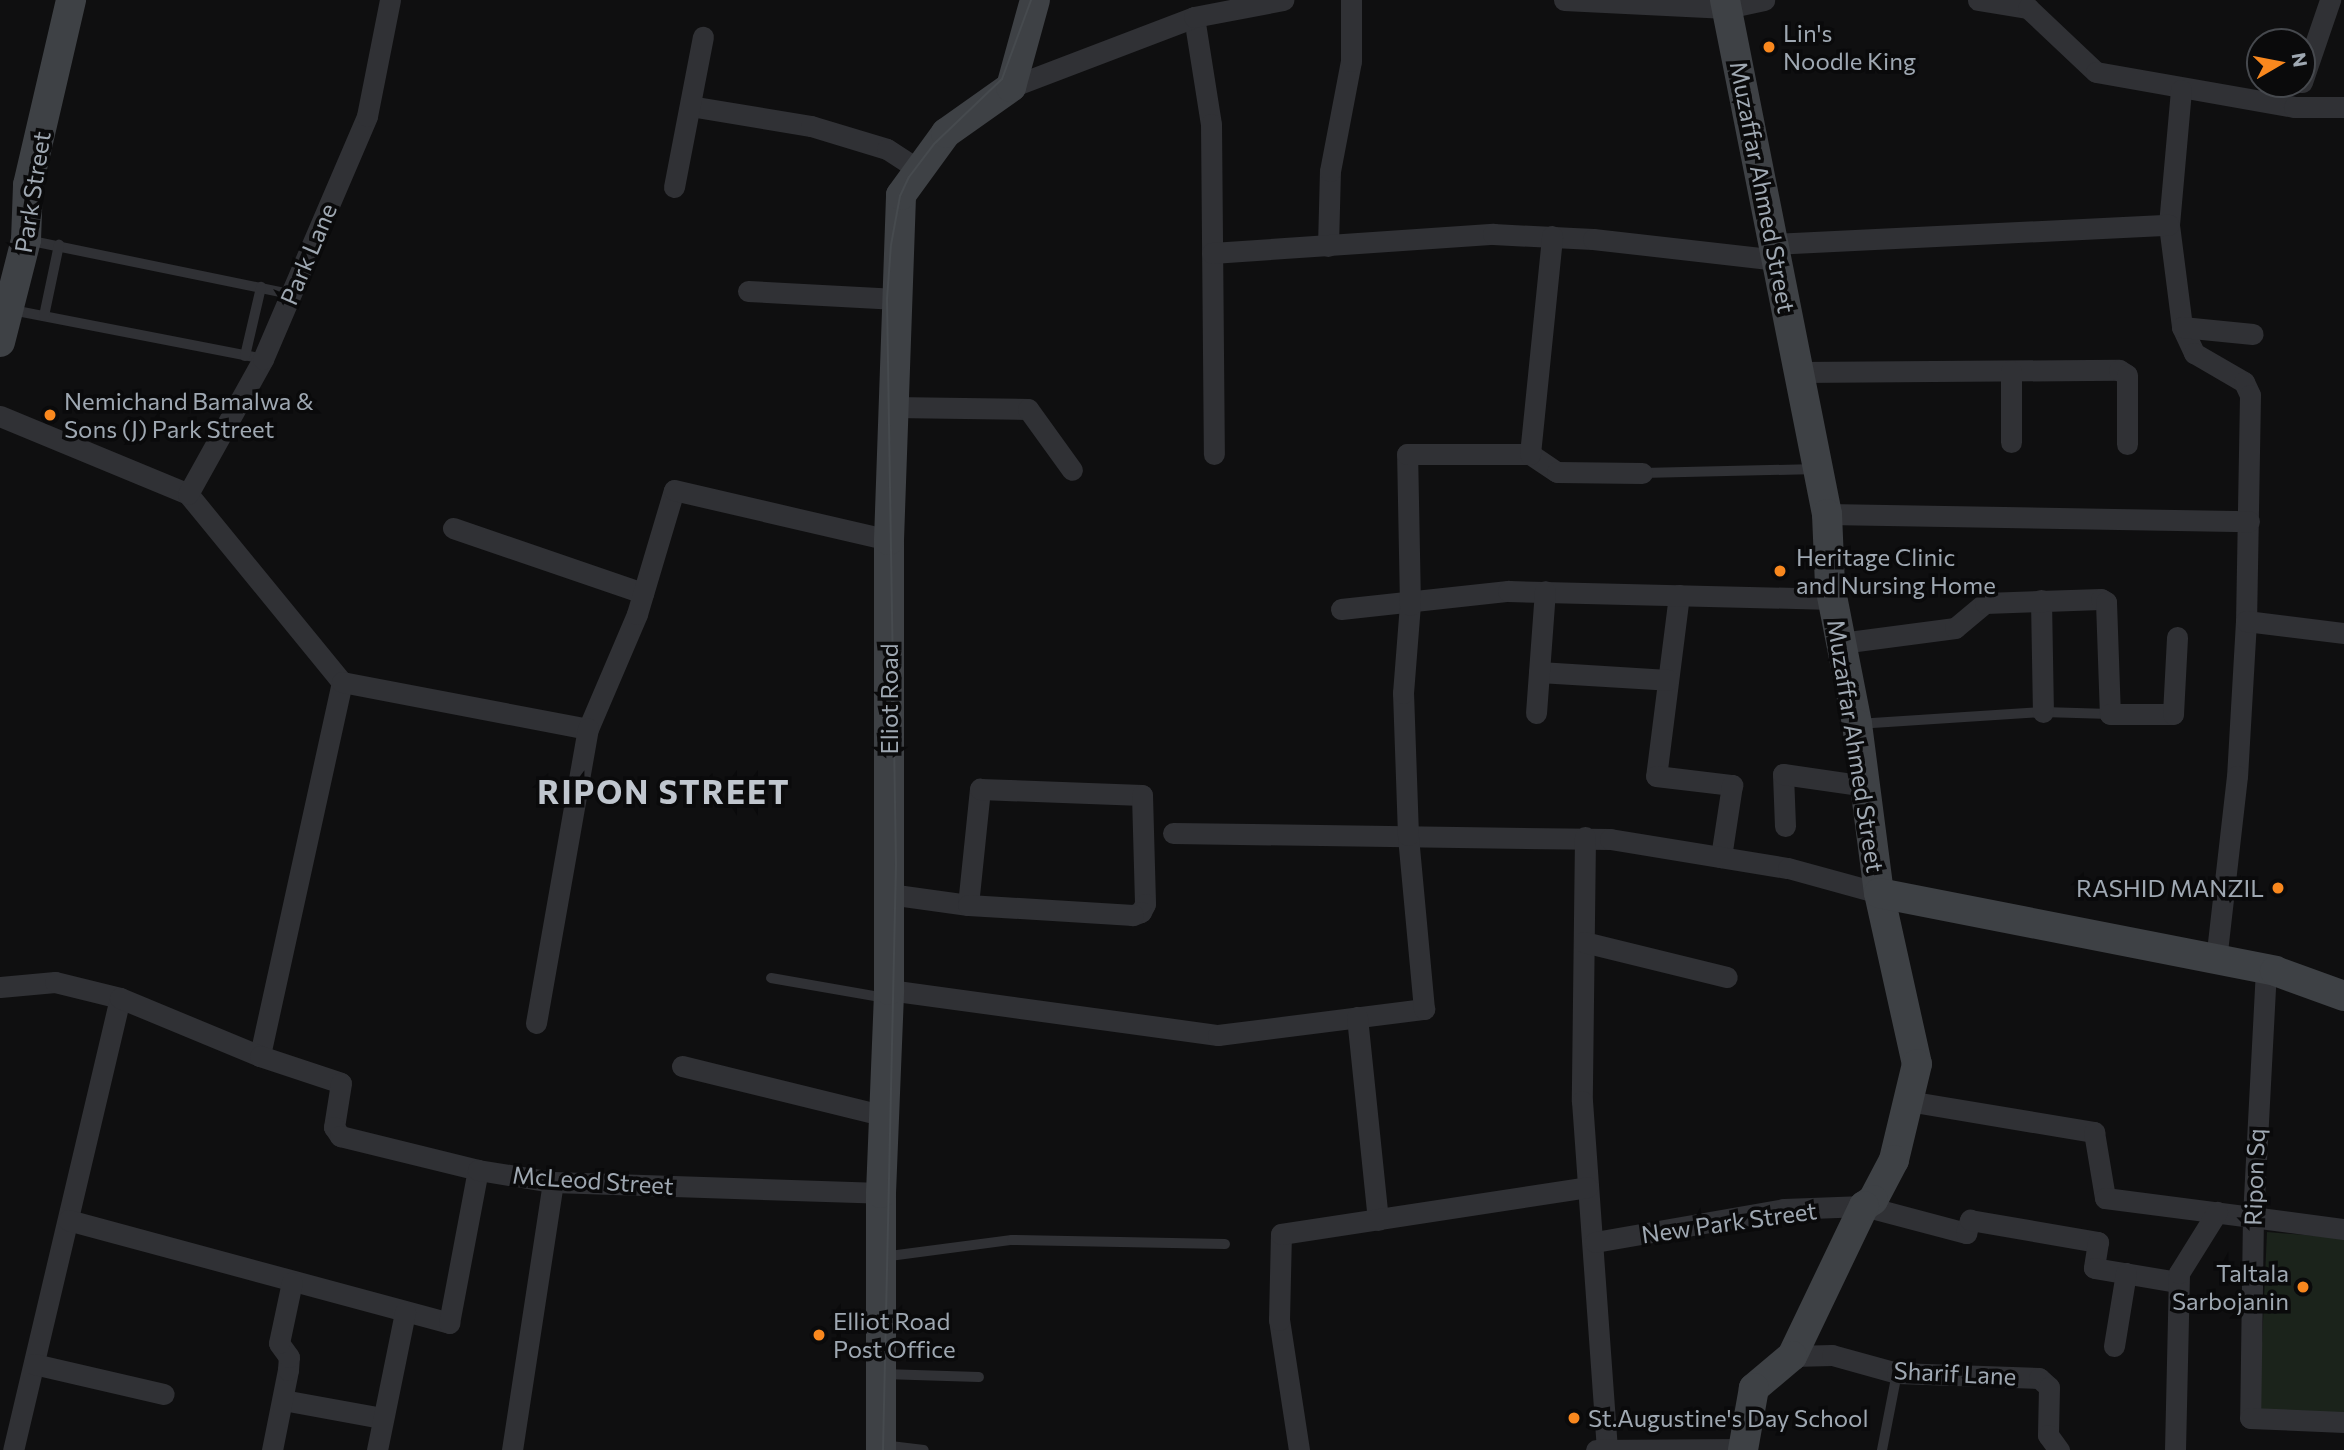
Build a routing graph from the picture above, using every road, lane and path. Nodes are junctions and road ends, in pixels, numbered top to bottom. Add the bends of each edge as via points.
1 (71, 0) edge
2 (390, 0) edge
3 (1035, 0) edge
4 (1283, 0) edge
5 (1351, 0) edge
6 (1564, 0) edge
7 (1764, 0) edge
8 (1978, 0) edge
9 (2330, 0) edge
10 (1726, 4) edge
11 (1194, 17) junction
12 (703, 37) dead end
13 (2316, 42) edge
14 (1011, 87) junction
15 (2181, 90) junction
16 (2297, 98) edge
17 (691, 106) junction
18 (2294, 107) junction
19 (2344, 107) edge
20 (919, 170) junction
21 (674, 187) dead end
22 (2169, 225) junction
23 (1552, 236) junction
24 (26, 240) junction
25 (59, 246) junction
26 (1328, 246) junction
27 (1776, 252) junction
28 (1212, 253) junction
29 (261, 287) junction
30 (748, 291) dead end
31 (291, 294) junction
32 (897, 299) junction
33 (9, 309) junction
34 (44, 316) junction
35 (2182, 327) junction
36 (2253, 334) dead end
37 (0, 342) edge
38 (254, 358) junction
39 (2011, 371) junction
40 (1799, 372) junction
41 (893, 407) junction
42 (0, 416) edge
43 (2011, 442) dead end
44 (2127, 444) dead end
45 (1214, 454) dead end
46 (1530, 454) junction
47 (1818, 468) junction
48 (1072, 470) dead end
49 (1642, 473) joint
50 (188, 494) junction
51 (1827, 514) junction
52 (2249, 521) junction
53 (453, 528) dead end
54 (889, 540) junction
55 (1545, 591) junction
56 (643, 593) junction
57 (1679, 595) junction
58 (1832, 599) junction
59 (2041, 600) junction
60 (1410, 605) junction
61 (1340, 609) dead end
62 (2246, 621) junction
63 (2344, 633) edge
64 (2176, 636) dead end
65 (1841, 643) junction
66 (1539, 672) junction
67 (1668, 680) junction
68 (342, 682) junction
69 (2043, 712) junction
70 (1536, 713) dead end
71 (2110, 714) junction
72 (1857, 724) junction
73 (588, 729) junction
74 (1865, 786) junction
75 (1784, 826) dead end
76 (1173, 833) dead end
77 (1408, 835) junction
78 (1585, 837) junction
79 (1721, 857) junction
80 (1879, 893) junction
81 (889, 894) junction
82 (968, 905) junction
83 (1584, 942) junction
84 (2216, 960) junction
85 (2266, 970) junction
86 (1727, 977) dead end
87 (771, 978) dead end
88 (0, 987) edge
89 (889, 994) junction
90 (2344, 996) edge
91 (120, 998) junction
92 (1357, 1017) junction
93 (536, 1023) dead end
94 (260, 1056) junction
95 (682, 1066) dead end
96 (1908, 1101) junction
97 (885, 1116) junction
98 (478, 1170) junction
99 (553, 1182) junction
100 (1587, 1187) junction
101 (881, 1193) junction
102 (1864, 1206) junction
103 (2217, 1212) junction
104 (2253, 1215) junction
105 (68, 1220) junction
106 (1378, 1220) junction
107 (2344, 1229) edge
108 (1595, 1242) junction
109 (1225, 1244) dead end
110 (881, 1257) junction
111 (2126, 1273) junction
112 (292, 1282) junction
113 (2178, 1282) junction
114 (405, 1312) junction
115 (2114, 1346) dead end
116 (1792, 1356) junction
117 (34, 1364) junction
118 (1897, 1373) junction
119 (883, 1374) junction
120 (979, 1377) dead end
121 (164, 1394) dead end
122 (283, 1400) junction
123 (382, 1418) junction
124 (2344, 1422) edge
125 (881, 1448) edge
126 (1600, 1449) edge
127 (13, 1450) edge
128 (272, 1450) edge
129 (377, 1450) edge
130 (512, 1450) edge
131 (924, 1450) edge
132 (1299, 1450) edge
133 (1744, 1450) edge
134 (1882, 1450) edge
135 (2059, 1450) edge
136 (2175, 1450) edge

1 - 24 street, Park Street via 28,185
2 - 31 street, Park Lane via 367,116
3 - 14 street
4 - 11 street
5 - 26 street via 1351,61 1330,171
6 - 10 street
7 - 10 street
8 - 15 street via 2028,8 2096,72
9 - 13 street
10 - 27 street, Muzaffar Ahmed Street
11 - 14 street
11 - 28 street via 1211,124
12 - 17 street
14 - 20 street, Eliot Road via 946,133
15 - 18 street
15 - 22 street
16 - 18 street
17 - 20 street via 811,126 887,149
17 - 21 street
18 - 19 street
20 - 32 street, Eliot Road via 901,195
22 - 27 street
22 - 35 street
23 - 26 street via 1493,234
23 - 27 street
23 - 46 street
24 - 25 lane
24 - 33 street, Park Street
25 - 29 lane
25 - 34 lane
26 - 28 street
27 - 40 street, Muzaffar Ahmed Street
28 - 45 street
29 - 31 lane
29 - 38 lane
30 - 32 street
31 - 38 street, Park Lane
32 - 41 street, Eliot Road
33 - 34 lane
33 - 37 street, Park Street
34 - 38 lane
35 - 36 street
35 - 52 street via 2194,353 2244,382 2250,395
38 - 50 street, Park Lane
39 - 40 street
39 - 43 street
39 - 44 street via 2123,371
40 - 47 street, Muzaffar Ahmed Street
41 - 48 street via 1028,409
41 - 54 street, Eliot Road
42 - 50 street
46 - 49 street via 1557,471
46 - 60 street via 1407,454
47 - 49 lane
47 - 51 street, Muzaffar Ahmed Street
50 - 68 street
51 - 52 street
51 - 58 street, Muzaffar Ahmed Street
52 - 62 street
53 - 56 street
54 - 56 street via 674,490
54 - 81 street, Eliot Road
55 - 57 street
55 - 60 street via 1508,591
55 - 66 street
56 - 73 street
57 - 58 street
57 - 67 street
58 - 65 street, Muzaffar Ahmed Street
59 - 65 street via 1985,603 1955,628
59 - 69 street
59 - 71 street via 2106,602
60 - 61 street
60 - 77 street via 1403,693
62 - 63 street
62 - 84 street via 2237,776
64 - 71 street via 2173,713
65 - 72 street, Muzaffar Ahmed Street
66 - 67 street
66 - 70 street
67 - 79 street via 1656,776 1732,785
68 - 73 street
68 - 94 street
69 - 71 lane
69 - 72 lane
72 - 74 street, Muzaffar Ahmed Street
73 - 93 street
74 - 75 street via 1783,774
74 - 80 street, Muzaffar Ahmed Street
76 - 77 street
77 - 78 street
77 - 92 street via 1424,1009
78 - 79 street
78 - 83 street
79 - 80 street via 1788,868
80 - 84 street
80 - 96 street, Muzaffar Ahmed Street via 1917,1064
81 - 82 street
81 - 89 street, Eliot Road
82 - 82 street via 980,789 1142,795 1141,912
83 - 86 street
83 - 100 street via 1582,1101
84 - 85 street
85 - 90 street
85 - 104 street, Ripon Sq
87 - 89 lane
88 - 91 street via 55,982
89 - 92 street via 1218,1035
89 - 97 street, Eliot Road
91 - 94 street
91 - 105 street
92 - 106 street
94 - 98 street via 341,1083 334,1127 340,1136
95 - 97 street
96 - 102 street, Muzaffar Ahmed Street via 1894,1160 1873,1200
96 - 103 street via 2094,1132 2105,1198
97 - 101 street, Eliot Road
98 - 99 street, McLeod Street
98 - 114 street, McLeod Street via 449,1323
99 - 101 street, McLeod Street
99 - 130 street
100 - 106 street
100 - 108 street
101 - 110 street, Eliot Road
102 - 108 street, New Park Street via 1784,1209
102 - 111 street, New Park Street via 1966,1233 1970,1220 2098,1242 2094,1268
102 - 116 street, Muzaffar Ahmed Street
103 - 104 street
103 - 113 street via 2179,1273
104 - 107 street
104 - 124 street, Ripon Sq via 2250,1418
105 - 112 street, McLeod Street
105 - 117 street
106 - 132 street via 1281,1234 1279,1320
108 - 126 street
109 - 110 lane via 1012,1240
110 - 119 street, Eliot Road
111 - 113 street
111 - 115 street
112 - 114 street, McLeod Street
112 - 122 street via 279,1343 289,1357
113 - 136 street
114 - 123 street
116 - 118 street, Sharif Lane via 1832,1355
116 - 133 street, Muzaffar Ahmed Street via 1754,1388
117 - 121 street
117 - 127 street
118 - 134 lane
118 - 135 street, Sharif Lane via 2039,1378 2049,1387 2048,1435
119 - 120 lane
119 - 125 street, Eliot Road
122 - 123 street
122 - 128 street
123 - 129 street
125 - 131 lane
126 - 133 street

